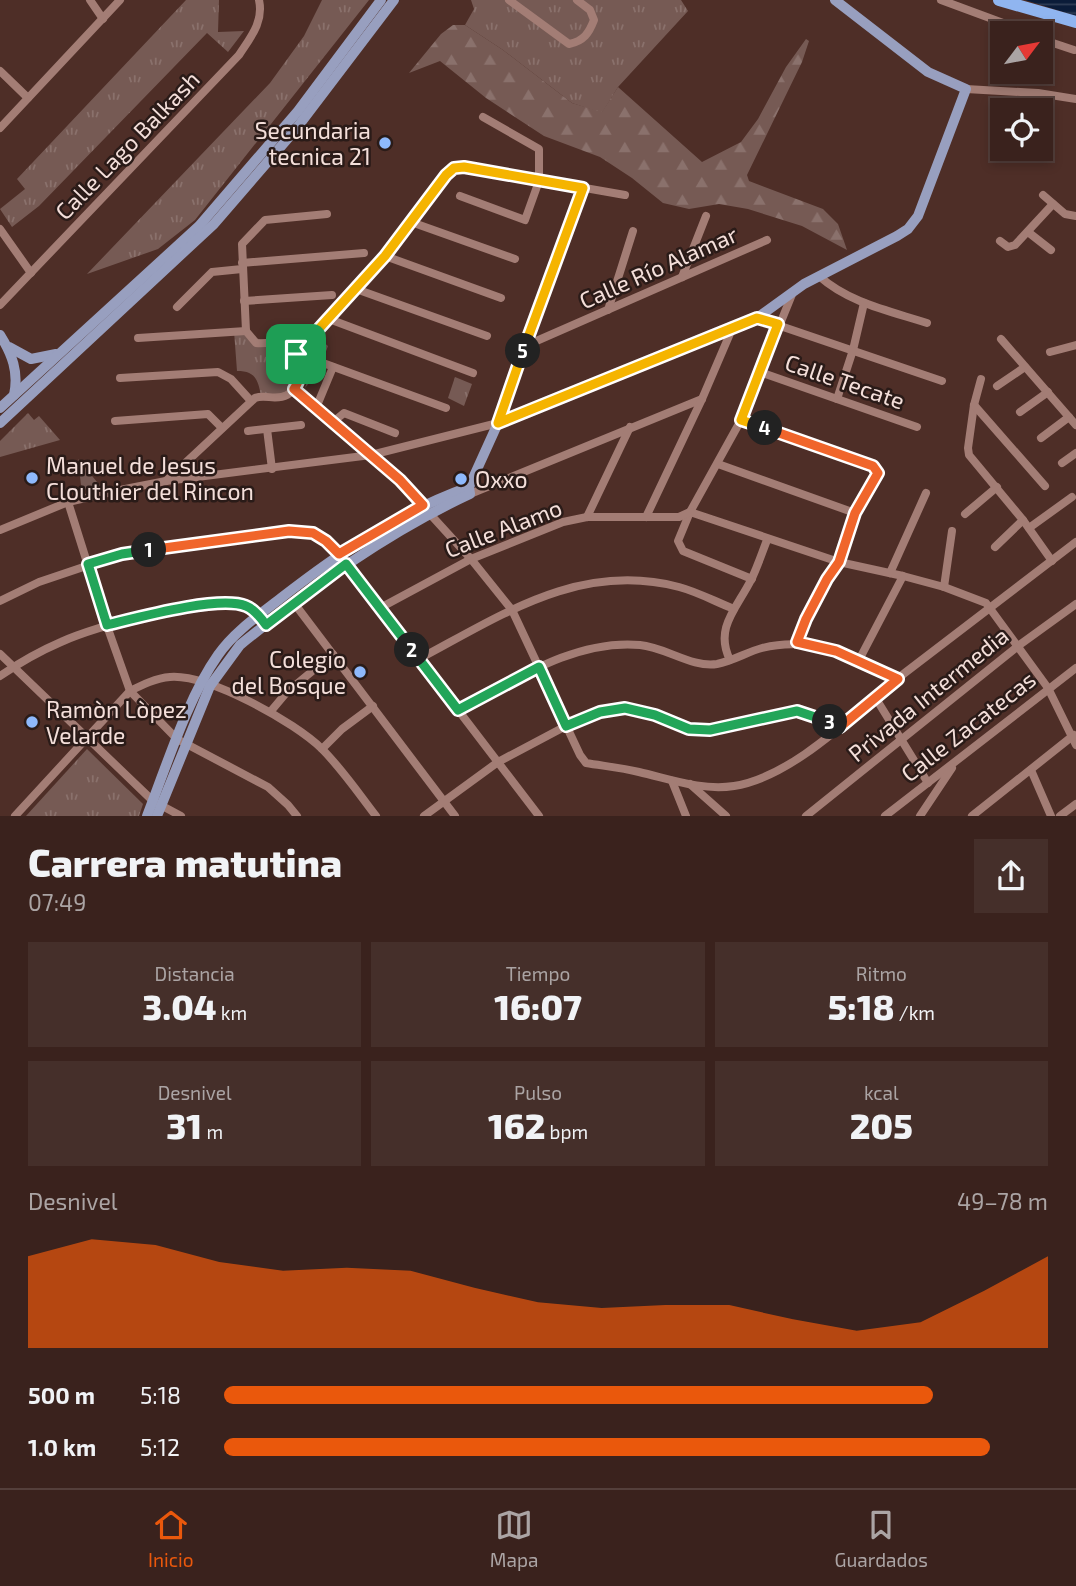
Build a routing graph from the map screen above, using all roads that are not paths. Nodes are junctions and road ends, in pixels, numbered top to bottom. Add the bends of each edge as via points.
1 (90, 0) edge
2 (120, 0) edge
3 (259, 0) edge
4 (381, 0) edge
5 (394, 0) edge
6 (509, 0) edge
7 (577, 0) edge
8 (835, 0) edge
9 (941, 0) edge
10 (1002, 1) edge
11 (103, 19) junction
12 (997, 20) joint
13 (1076, 22) edge
14 (1054, 46) edge
15 (1074, 50) dead end
16 (0, 71) edge
17 (966, 89) junction
18 (28, 98) junction
19 (1076, 99) edge
20 (483, 117) dead end
21 (0, 128) edge
22 (539, 181) junction
23 (583, 188) junction
24 (625, 194) dead end
25 (1043, 195) dead end
26 (460, 196) dead end
27 (1053, 204) junction
28 (327, 214) dead end
29 (706, 216) dead end
30 (1076, 216) edge
31 (411, 222) junction
32 (0, 229) edge
33 (633, 230) dead end
34 (1028, 232) junction
35 (767, 240) dead end
36 (1000, 242) dead end
37 (1051, 250) dead end
38 (364, 253) dead end
39 (385, 256) junction
40 (514, 259) dead end
41 (242, 266) junction
42 (31, 273) junction
43 (819, 276) junction
44 (682, 277) junction
45 (356, 289) junction
46 (793, 292) junction
47 (332, 295) dead end
48 (501, 298) dead end
49 (244, 301) junction
50 (864, 303) junction
51 (0, 304) edge
52 (177, 307) dead end
53 (608, 310) junction
54 (757, 318) junction
55 (329, 319) junction
56 (927, 323) dead end
57 (778, 324) junction
58 (732, 329) junction
59 (246, 331) junction
60 (0, 335) edge
61 (487, 336) dead end
62 (138, 338) dead end
63 (1001, 339) dead end
64 (1076, 345) edge
65 (8, 346) junction
66 (525, 346) junction
67 (63, 350) junction
68 (853, 350) junction
69 (1050, 352) dead end
70 (296, 354) junction
71 (323, 363) dead end
72 (333, 367) junction
73 (1025, 367) junction
74 (760, 372) junction
75 (473, 373) dead end
76 (120, 378) dead end
77 (982, 379) dead end
78 (942, 381) dead end
79 (997, 386) dead end
80 (294, 389) junction
81 (1048, 392) junction
82 (14, 396) junction
83 (702, 399) junction
84 (837, 399) junction
85 (251, 401) junction
86 (974, 405) junction
87 (316, 408) junction
88 (446, 408) dead end
89 (1020, 412) dead end
90 (1069, 417) junction
91 (1, 418) edge
92 (741, 420) junction
93 (115, 421) dead end
94 (333, 422) junction
95 (498, 423) junction
96 (301, 425) dead end
97 (1076, 425) edge
98 (630, 427) junction
99 (918, 427) dead end
100 (222, 428) junction
101 (267, 429) junction
102 (248, 431) dead end
103 (395, 433) dead end
104 (1041, 438) dead end
105 (1076, 453) edge
106 (371, 455) junction
107 (1062, 463) dead end
108 (718, 464) junction
109 (272, 469) junction
110 (166, 481) junction
111 (1045, 486) dead end
112 (997, 487) junction
113 (469, 490) junction
114 (926, 493) dead end
115 (1072, 497) dead end
116 (68, 502) junction
117 (427, 509) junction
118 (690, 512) junction
119 (855, 513) junction
120 (965, 514) dead end
121 (587, 517) junction
122 (646, 517) junction
123 (1023, 520) junction
124 (1029, 528) junction
125 (0, 530) edge
126 (951, 531) dead end
127 (767, 540) junction
128 (1076, 542) edge
129 (995, 547) dead end
130 (339, 554) junction
131 (471, 559) junction
132 (1052, 561) junction
133 (839, 562) junction
134 (88, 564) junction
135 (346, 564) junction
136 (890, 573) junction
137 (903, 576) junction
138 (752, 579) junction
139 (944, 587) junction
140 (0, 601) edge
141 (294, 603) junction
142 (1076, 604) edge
143 (380, 608) junction
144 (990, 608) junction
145 (734, 609) junction
146 (512, 610) junction
147 (258, 615) junction
148 (107, 625) junction
149 (266, 625) junction
150 (797, 642) junction
151 (1018, 646) junction
152 (0, 654) edge
153 (333, 654) junction
154 (419, 659) junction
155 (730, 660) junction
156 (859, 660) junction
157 (14, 667) junction
158 (539, 667) junction
159 (1076, 668) edge
160 (0, 676) edge
161 (898, 679) junction
162 (205, 685) junction
163 (1048, 688) junction
164 (130, 691) junction
165 (875, 697) junction
166 (373, 706) junction
167 (458, 710) junction
168 (271, 711) junction
169 (566, 726) junction
170 (840, 727) junction
171 (87, 738) junction
172 (1075, 738) edge
173 (901, 740) junction
174 (182, 742) junction
175 (322, 749) junction
176 (498, 762) junction
177 (956, 762) junction
178 (1031, 770) junction
179 (672, 781) junction
180 (928, 783) junction
181 (690, 784) junction
182 (443, 802) junction
183 (1076, 804) edge
184 (157, 808) edge
185 (15, 816) edge
186 (147, 816) edge
187 (181, 816) edge
188 (297, 816) edge
189 (376, 816) edge
190 (424, 816) edge
191 (455, 816) edge
192 (539, 816) edge
193 (686, 816) edge
194 (726, 816) edge
195 (806, 816) edge
196 (885, 816) edge
197 (920, 816) edge
198 (972, 816) edge
199 (1051, 816) edge
200 (1060, 816) edge

1 - 11 street
2 - 11 street
3 - 42 street, Calle Lago Balkash via 260,18 239,55
4 - 67 main road via 298,111 198,226
5 - 91 main road via 296,129 214,224
6 - 7 street via 569,44 589,33 594,20
8 - 17 main road via 928,72
9 - 12 street
10 - 12 street
10 - 13 highway
11 - 18 street
14 - 15 street
16 - 18 street
17 - 19 street
17 - 43 main road via 918,216 908,229
18 - 21 street
20 - 22 street via 539,149
22 - 23 street
22 - 26 street via 525,220
22 - 31 street via 454,168
23 - 24 street
23 - 66 street
25 - 27 street
27 - 30 street
27 - 34 street
28 - 41 street via 265,220 242,244
29 - 44 street
31 - 39 street
31 - 40 street
32 - 42 street
33 - 53 street
34 - 36 street via 1012,247
34 - 37 street
35 - 44 street, Calle Río Alamar
38 - 41 street
39 - 45 street
39 - 48 street
41 - 49 street
41 - 52 street via 212,272
42 - 51 street, Calle Lago Balkash
43 - 46 main road
43 - 50 street
44 - 53 street, Calle Río Alamar
45 - 55 street
45 - 61 street
46 - 54 main road
46 - 57 street
47 - 49 street
49 - 59 street
50 - 56 street
50 - 68 street
53 - 66 street, Calle Río Alamar
54 - 57 street
54 - 58 main road
55 - 70 street
55 - 75 street
57 - 68 street
57 - 74 street
58 - 83 street
58 - 95 main road
59 - 62 street
59 - 70 street via 256,344 282,344
60 - 65 main road
63 - 73 street
64 - 69 street
65 - 67 main road via 31,359
65 - 82 main road via 16,373
66 - 95 street
67 - 82 main road
68 - 78 street
68 - 84 street
70 - 80 street via 301,373
71 - 72 street
72 - 87 street
72 - 88 street
73 - 79 street
73 - 81 street
74 - 84 street, Calle Tecate
74 - 92 street
76 - 85 street via 222,373
77 - 86 street
80 - 85 street via 277,399 257,396
80 - 87 street
81 - 89 street
81 - 90 street
82 - 91 main road
83 - 98 street
83 - 122 street
84 - 99 street, Calle Tecate
85 - 100 street
86 - 111 street
86 - 112 street via 969,455
87 - 94 street
90 - 97 street
90 - 104 street
92 - 108 street
92 - 119 street via 878,470
93 - 100 street via 208,414
94 - 103 street via 344,413
94 - 106 street
95 - 106 street
95 - 113 main road
96 - 101 street
98 - 113 street
98 - 121 street
100 - 110 street
101 - 102 street
101 - 109 street
105 - 107 street
106 - 109 street
106 - 117 street
108 - 118 street
108 - 119 street
109 - 110 street
110 - 116 street
112 - 120 street
112 - 123 street
113 - 117 main road
114 - 136 street
115 - 124 street
116 - 125 street
116 - 134 street
117 - 130 main road
117 - 131 street
117 - 135 main road
118 - 122 street, Calle Alamo via 679,517
118 - 127 street
118 - 138 street via 679,547
119 - 133 street
121 - 122 street, Calle Alamo
121 - 131 street, Calle Alamo via 542,529
123 - 124 street
123 - 129 street
124 - 132 street
126 - 139 street
127 - 133 street
127 - 138 street
128 - 132 street
130 - 134 street via 313,533 289,531 122,554
130 - 135 street
130 - 147 main road
131 - 143 street, Calle Alamo
131 - 146 street
132 - 144 street
133 - 136 street
133 - 150 street
134 - 140 street
134 - 148 street
135 - 141 main road
135 - 143 street
136 - 137 street
137 - 139 street
137 - 156 street
138 - 145 street
139 - 144 street
141 - 149 main road
141 - 153 street
142 - 151 street, Privada Intermedia
143 - 154 street
144 - 151 street
144 - 161 street
145 - 146 street via 681,587 621,580 584,584
145 - 155 street via 723,636
146 - 154 street
146 - 158 street
147 - 148 street via 247,606 230,603 176,609
147 - 149 street
147 - 162 main road via 219,654
148 - 157 street
148 - 164 street
149 - 162 main road via 240,645
150 - 155 street via 759,648
150 - 156 street
151 - 163 street
151 - 173 street, Privada Intermedia
152 - 157 street
153 - 166 street
153 - 168 street
154 - 167 street
155 - 158 street via 707,664 636,645 570,654
156 - 161 street
157 - 160 street
157 - 171 street
158 - 167 street
158 - 169 street
159 - 163 street, Calle Zacatecas
161 - 165 street
162 - 164 street via 168,677
162 - 168 street
162 - 174 main road
163 - 172 street
163 - 177 street, Calle Zacatecas
164 - 171 street
164 - 174 street
165 - 170 street
165 - 173 street
166 - 175 street
166 - 182 street
167 - 176 street
168 - 175 street
169 - 170 street via 625,708 689,729 722,729 797,711
169 - 176 street
169 - 179 street via 586,763
170 - 181 street via 786,766 762,776 726,787
171 - 184 street
171 - 185 street
172 - 178 street
173 - 180 street
173 - 195 street, Privada Intermedia
174 - 184 main road
174 - 188 street via 268,788
175 - 189 street
176 - 182 street
176 - 192 street
177 - 180 street, Calle Zacatecas
177 - 197 street
178 - 198 street
178 - 199 street
179 - 181 street
179 - 193 street
180 - 196 street, Calle Zacatecas
181 - 194 street
182 - 190 street
182 - 191 street
183 - 200 street
184 - 186 main road
184 - 187 street

